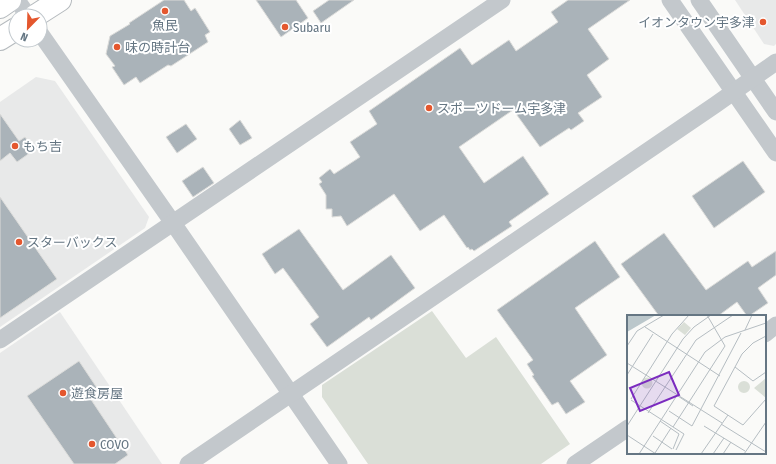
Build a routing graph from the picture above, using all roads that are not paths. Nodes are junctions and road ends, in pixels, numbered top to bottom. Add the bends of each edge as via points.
1 (10, 0) edge
2 (60, 0) edge
3 (502, 0) edge
4 (670, 0) edge
5 (699, 0) edge
6 (0, 7) edge
7 (48, 8) edge
8 (48, 44) edge
9 (776, 62) edge
10 (753, 79) junction
11 (734, 92) junction
12 (776, 112) edge
13 (776, 153) edge
14 (173, 223) junction
15 (776, 325) edge
16 (766, 333) edge
17 (776, 333) edge
18 (766, 338) edge
19 (0, 340) edge
20 (290, 395) junction
21 (627, 429) edge
22 (188, 464) edge
23 (339, 464) edge
24 (575, 464) edge

1 - 6 main road
2 - 7 main road
3 - 14 street
4 - 11 street
5 - 10 street
8 - 14 street
9 - 10 street
10 - 11 street
10 - 12 street
11 - 13 street
11 - 20 street
14 - 19 street
14 - 20 street
15 - 16 street
17 - 18 street
20 - 22 street
20 - 23 street
21 - 24 street

